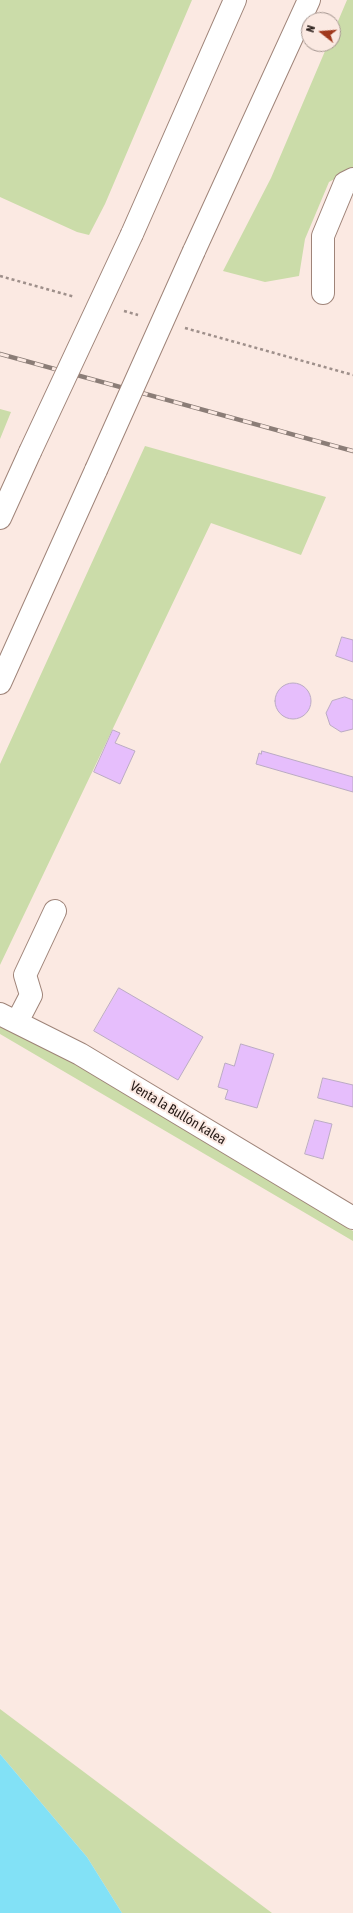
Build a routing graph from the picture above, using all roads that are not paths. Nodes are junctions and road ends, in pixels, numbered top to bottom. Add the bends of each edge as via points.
1 (235, 0) edge
2 (309, 0) edge
3 (353, 179) edge
4 (323, 293) dead end
5 (0, 518) edge
6 (0, 683) edge
7 (55, 911) dead end
8 (8, 1018) edge
9 (353, 1218) edge

1 - 5 main road, bridge via 132,234
2 - 6 main road, bridge
3 - 4 main road via 344,183 323,236
7 - 8 main road via 25,975 31,995
8 - 9 main road, Venta la Bullón kalea via 80,1054

